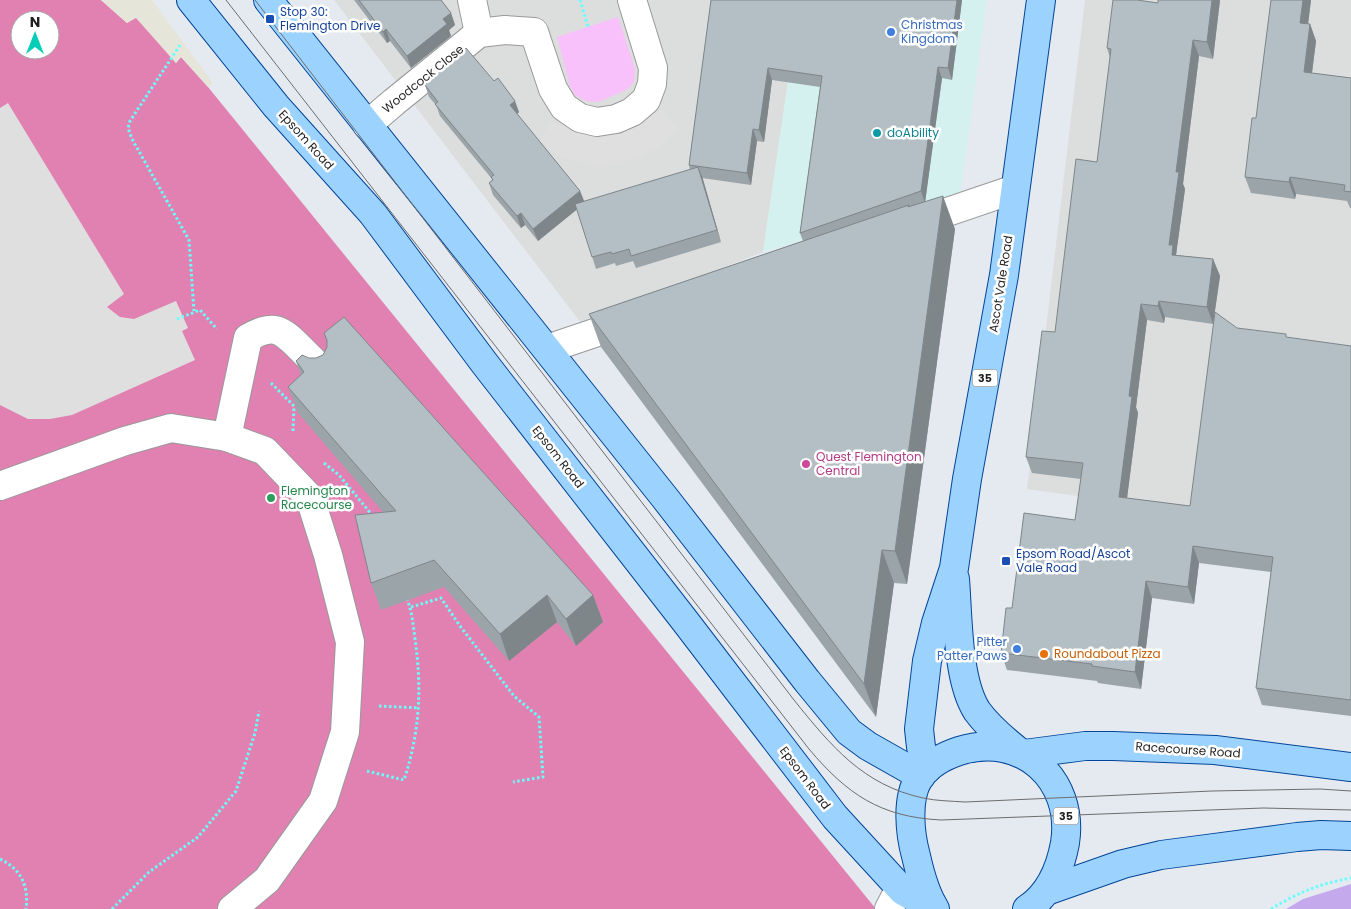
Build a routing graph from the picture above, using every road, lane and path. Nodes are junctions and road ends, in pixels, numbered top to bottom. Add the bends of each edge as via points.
1 (191, 0) edge
2 (268, 0) edge
3 (472, 0) edge
4 (580, 0) edge
5 (632, 0) edge
6 (1041, 0) edge
7 (588, 27) dead end
8 (479, 33) junction
9 (180, 45) dead end
10 (367, 125) junction
11 (1015, 189) junction
12 (888, 232) edge
13 (194, 312) junction
14 (653, 313) edge
15 (177, 318) dead end
16 (547, 349) junction
17 (244, 358) junction
18 (322, 370) edge
19 (292, 436) dead end
20 (227, 437) junction
21 (319, 458) edge
22 (0, 486) edge
23 (375, 519) edge
24 (954, 568) junction
25 (404, 592) edge
26 (411, 607) junction
27 (397, 708) dead end
28 (419, 708) junction
29 (259, 711) dead end
30 (1021, 753) junction
31 (1351, 766) edge
32 (924, 772) junction
33 (361, 774) dead end
34 (513, 782) dead end
35 (1351, 836) edge
36 (0, 858) edge
37 (1351, 878) edge
38 (894, 898) edge
39 (1041, 900) edge
40 (935, 907) edge
41 (26, 909) edge
42 (112, 909) edge
43 (232, 909) edge
44 (1271, 909) edge

1 - 38 main road, Epsom Road via 276,106 373,214
2 - 10 main road
3 - 8 street
4 - 7 path
5 - 8 street via 653,68 652,84 646,100 632,112 616,119 597,122 580,118 564,108 553,89 534,32 505,30
6 - 11 main road, Ascot Vale Road / 35
8 - 10 street, Woodcock Close
9 - 13 path via 128,128 189,240
10 - 16 main road
11 - 12 street
11 - 24 main road, Ascot Vale Road / 35 via 1004,275
13 - 15 path
13 - 17 path via 200,310
14 - 16 street
16 - 32 main road via 849,732 868,746
17 - 18 street via 248,338 272,329 284,332
17 - 19 path via 294,406
17 - 20 street
20 - 22 street via 171,428
20 - 43 street via 265,451 310,498 350,642 345,732 323,801 267,880
21 - 23 path via 339,474
24 - 30 main road, Ascot Vale Road / 35 via 966,686 981,715
24 - 32 main road, Ascot Vale Road / 35 via 927,661 919,716
25 - 26 path
26 - 28 path
26 - 34 path via 441,598 514,696 539,717 543,777
27 - 28 path
28 - 33 path via 411,759 404,780 364,770
29 - 42 path via 236,791 198,837 149,872
30 - 31 main road, Racecourse Road via 1085,746 1215,750
30 - 32 main road via 991,747 970,748 950,754
30 - 39 main road, 35 via 1052,780 1065,812 1067,827 1063,852
32 - 40 main road via 913,795 910,831 924,884
35 - 39 main road via 1297,837 1177,852 1123,864
36 - 41 path via 25,882
37 - 44 path via 1325,882 1295,894
38 - 40 main road, Epsom Road via 909,896

